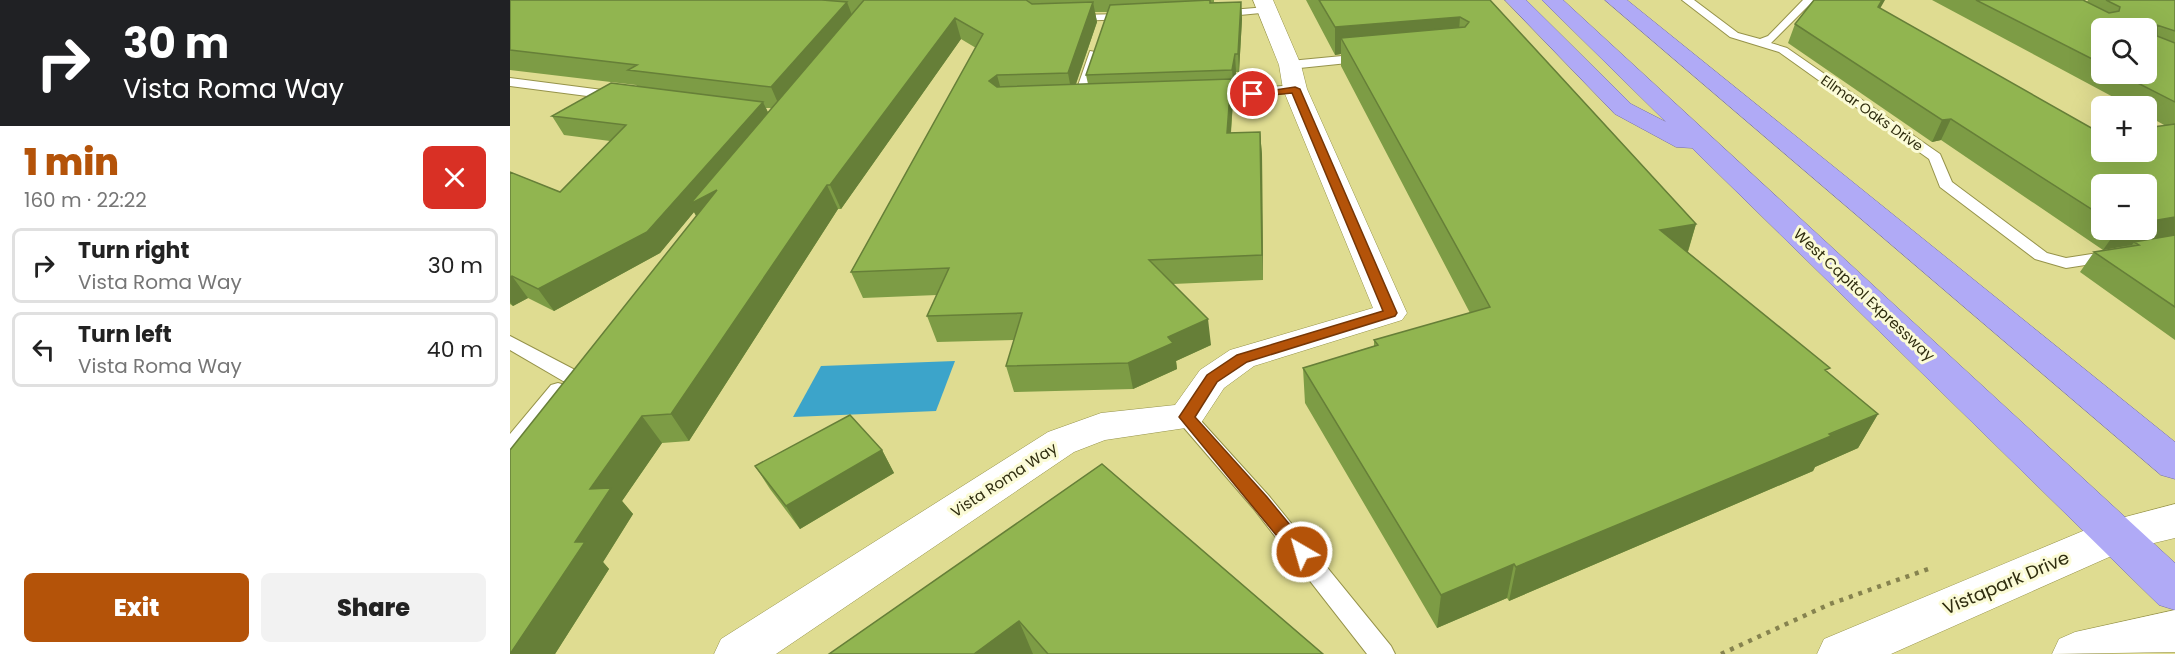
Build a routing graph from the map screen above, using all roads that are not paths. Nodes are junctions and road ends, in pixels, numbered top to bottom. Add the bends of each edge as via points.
1 (1515, 0) edge
2 (1552, 0) edge
3 (1615, 0) edge
4 (1687, 0) edge
5 (1809, 0) edge
6 (1265, 5) edge
7 (1212, 14) edge
8 (1141, 17) edge
9 (1060, 19) edge
10 (1102, 28) junction
11 (1762, 43) junction
12 (1379, 57) edge
13 (1293, 77) junction
14 (510, 82) edge
15 (1195, 96) edge
16 (636, 98) edge
17 (1079, 100) edge
18 (1726, 164) junction
19 (2121, 254) edge
20 (510, 342) edge
21 (1186, 417) junction
22 (510, 448) edge
23 (2175, 464) edge
24 (2175, 522) edge
25 (2117, 535) junction
26 (2175, 591) edge
27 (2175, 631) edge
28 (737, 654) edge
29 (1382, 654) edge
30 (1840, 654) edge
31 (2075, 654) edge

1 - 18 highway via 1623,109
2 - 18 highway, West Capitol Expressway
3 - 23 highway
4 - 11 lane, Ellmar Oaks Drive via 1734,35
5 - 11 lane via 1772,38
6 - 7 lane
6 - 13 street
8 - 10 lane
9 - 10 lane
10 - 17 lane
11 - 19 lane, Ellmar Oaks Drive via 1783,50 1935,158 1945,184 2041,256 2053,263 2067,264
12 - 13 lane
13 - 15 lane
13 - 21 street via 1390,313 1242,358 1212,379
14 - 16 lane
18 - 25 highway, West Capitol Expressway
20 - 22 lane via 573,372
21 - 28 street, Vista Roma Way via 1101,427 1061,442
21 - 29 lane via 1261,502
24 - 25 street, Vistapark Drive
25 - 26 highway, West Capitol Expressway
25 - 30 street, Vistapark Drive
27 - 31 street

